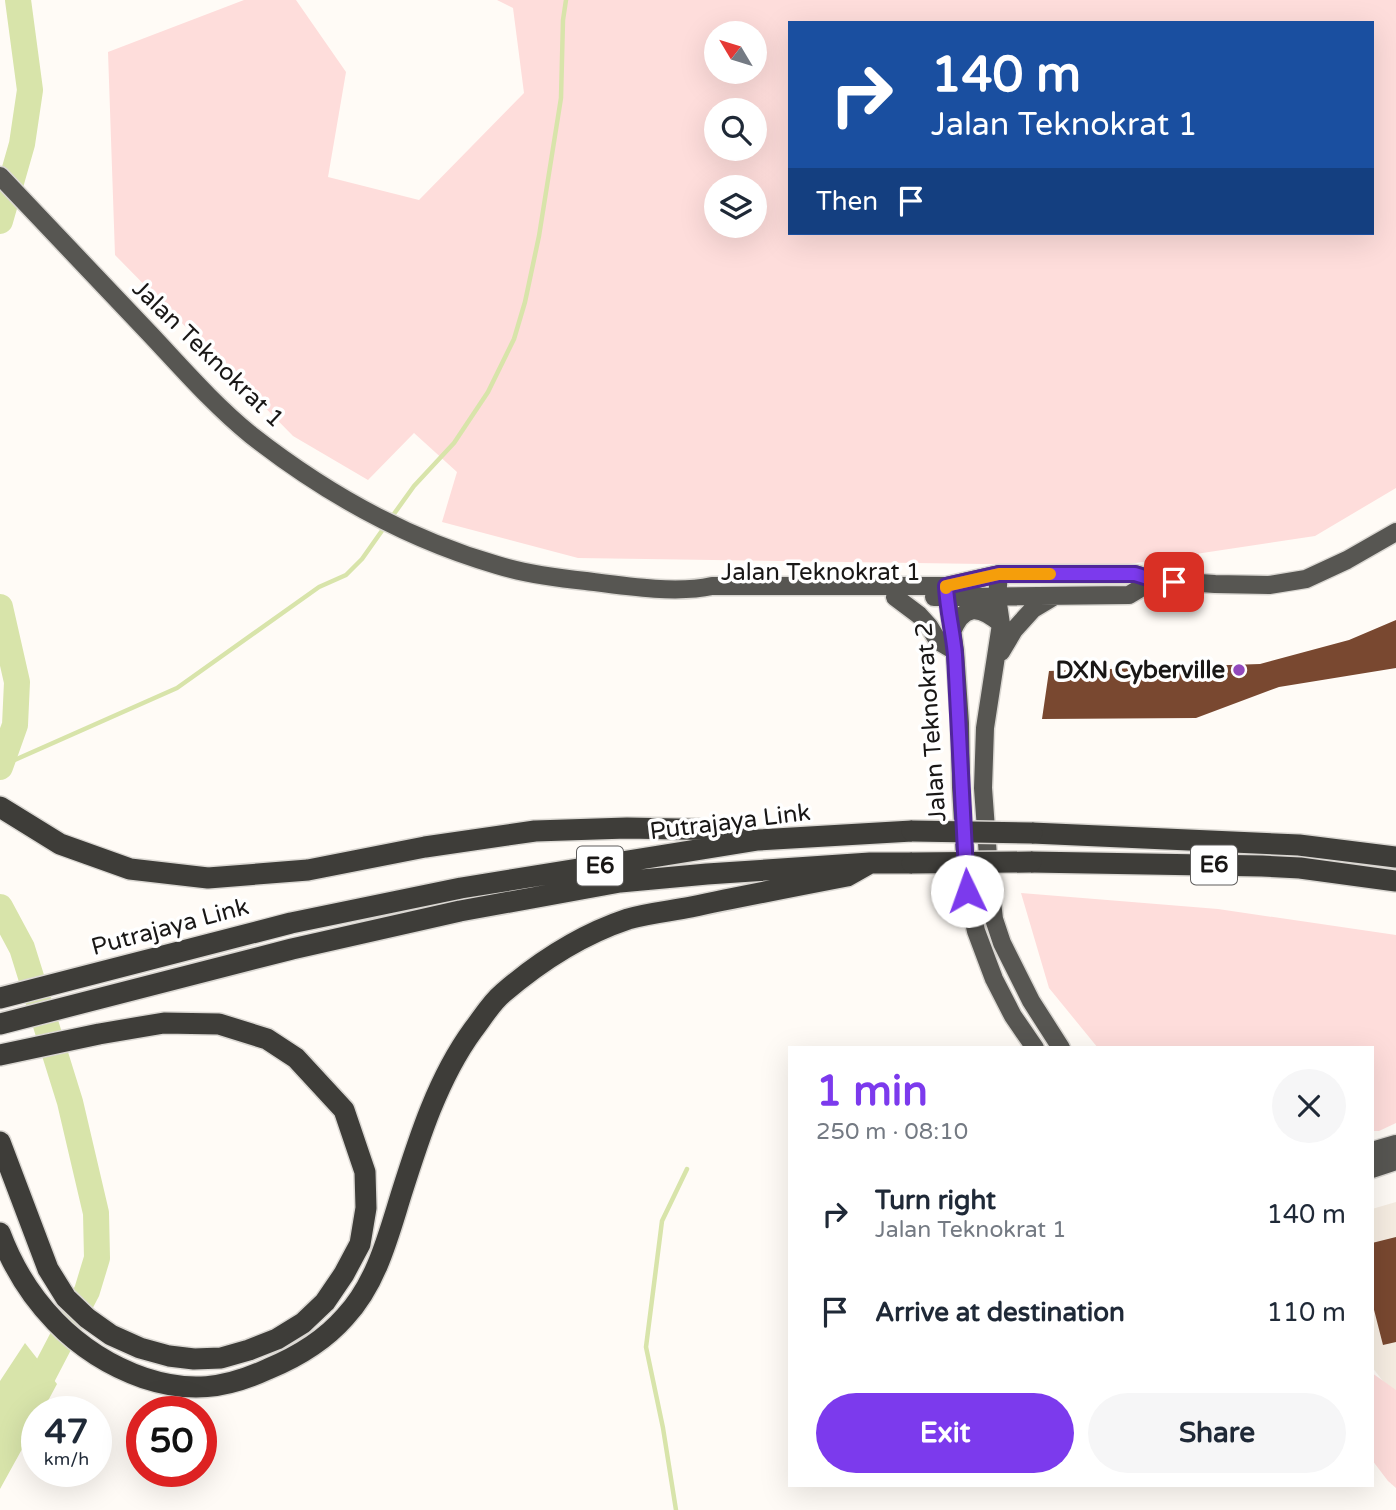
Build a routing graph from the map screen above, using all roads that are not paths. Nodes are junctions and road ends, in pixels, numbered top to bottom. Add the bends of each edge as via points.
1 (0, 176) edge
2 (1396, 532) edge
3 (999, 574) junction
4 (1154, 580) junction
5 (695, 590) junction
6 (946, 592) junction
7 (895, 597) junction
8 (997, 597) junction
9 (1053, 597) junction
10 (1002, 624) junction
11 (952, 632) junction
12 (954, 651) junction
13 (994, 664) junction
14 (0, 807) edge
15 (758, 840) junction
16 (1396, 857) edge
17 (870, 863) junction
18 (1396, 881) edge
19 (0, 998) edge
20 (0, 1024) edge
21 (1034, 1046) edge
22 (1060, 1046) edge
23 (0, 1055) edge
24 (0, 1142) edge
25 (1396, 1144) edge
26 (1374, 1150) edge
27 (1396, 1161) edge
28 (1374, 1168) edge
29 (0, 1233) edge

1 - 5 main road, Jalan Teknokrat 1 via 201,389 249,433 345,500 421,539 499,566 621,586
2 - 4 main road, Jalan Teknokrat 1 via 1306,579 1269,585
3 - 4 main road, Jalan Teknokrat 1 via 1135,574
3 - 6 main road, Jalan Teknokrat 1
3 - 8 main road, Jalan Teknokrat 2
4 - 9 main road, Jalan Teknokrat 1 via 1129,595
5 - 6 main road, Jalan Teknokrat 1 via 712,586
5 - 7 main road, Jalan Teknokrat 1 via 711,597
6 - 7 main road, Jalan Teknokrat 1
6 - 8 main road, Jalan Teknokrat 1
6 - 11 main road, Jalan Teknokrat 2
7 - 12 main road
8 - 9 main road, Jalan Teknokrat 1
8 - 10 main road, Jalan Teknokrat 2
9 - 13 main road via 1033,609 1014,630
10 - 11 main road via 981,610 970,610
10 - 13 main road, Jalan Teknokrat 2
11 - 12 main road, Jalan Teknokrat 2
12 - 21 main road, Jalan Teknokrat 2 via 967,891 994,979
13 - 22 main road, Jalan Teknokrat 2 via 983,788 994,919 1031,1001
14 - 15 highway via 60,844 130,869 208,878 308,870 535,831 729,830
15 - 16 highway, Putrajaya Link / E6, bridge via 912,831 1032,833 1299,845
15 - 19 highway, Putrajaya Link / E6 via 461,888 291,923
17 - 18 highway, Putrajaya Link / E6, bridge via 1262,866
17 - 20 highway, Putrajaya Link / E6 via 620,882 460,911
17 - 29 highway via 847,876 632,918 585,937 500,995 464,1042 441,1084 382,1254 366,1287 347,1316 321,1340 260,1373 226,1385 194,1387 164,1385 126,1372 60,1327 32,1296
23 - 24 highway via 164,1023 219,1024 267,1040 296,1058 344,1110 365,1172 360,1244 325,1302 277,1339 221,1359 169,1356 140,1348 111,1335 66,1298 48,1269
25 - 26 main road
27 - 28 main road

